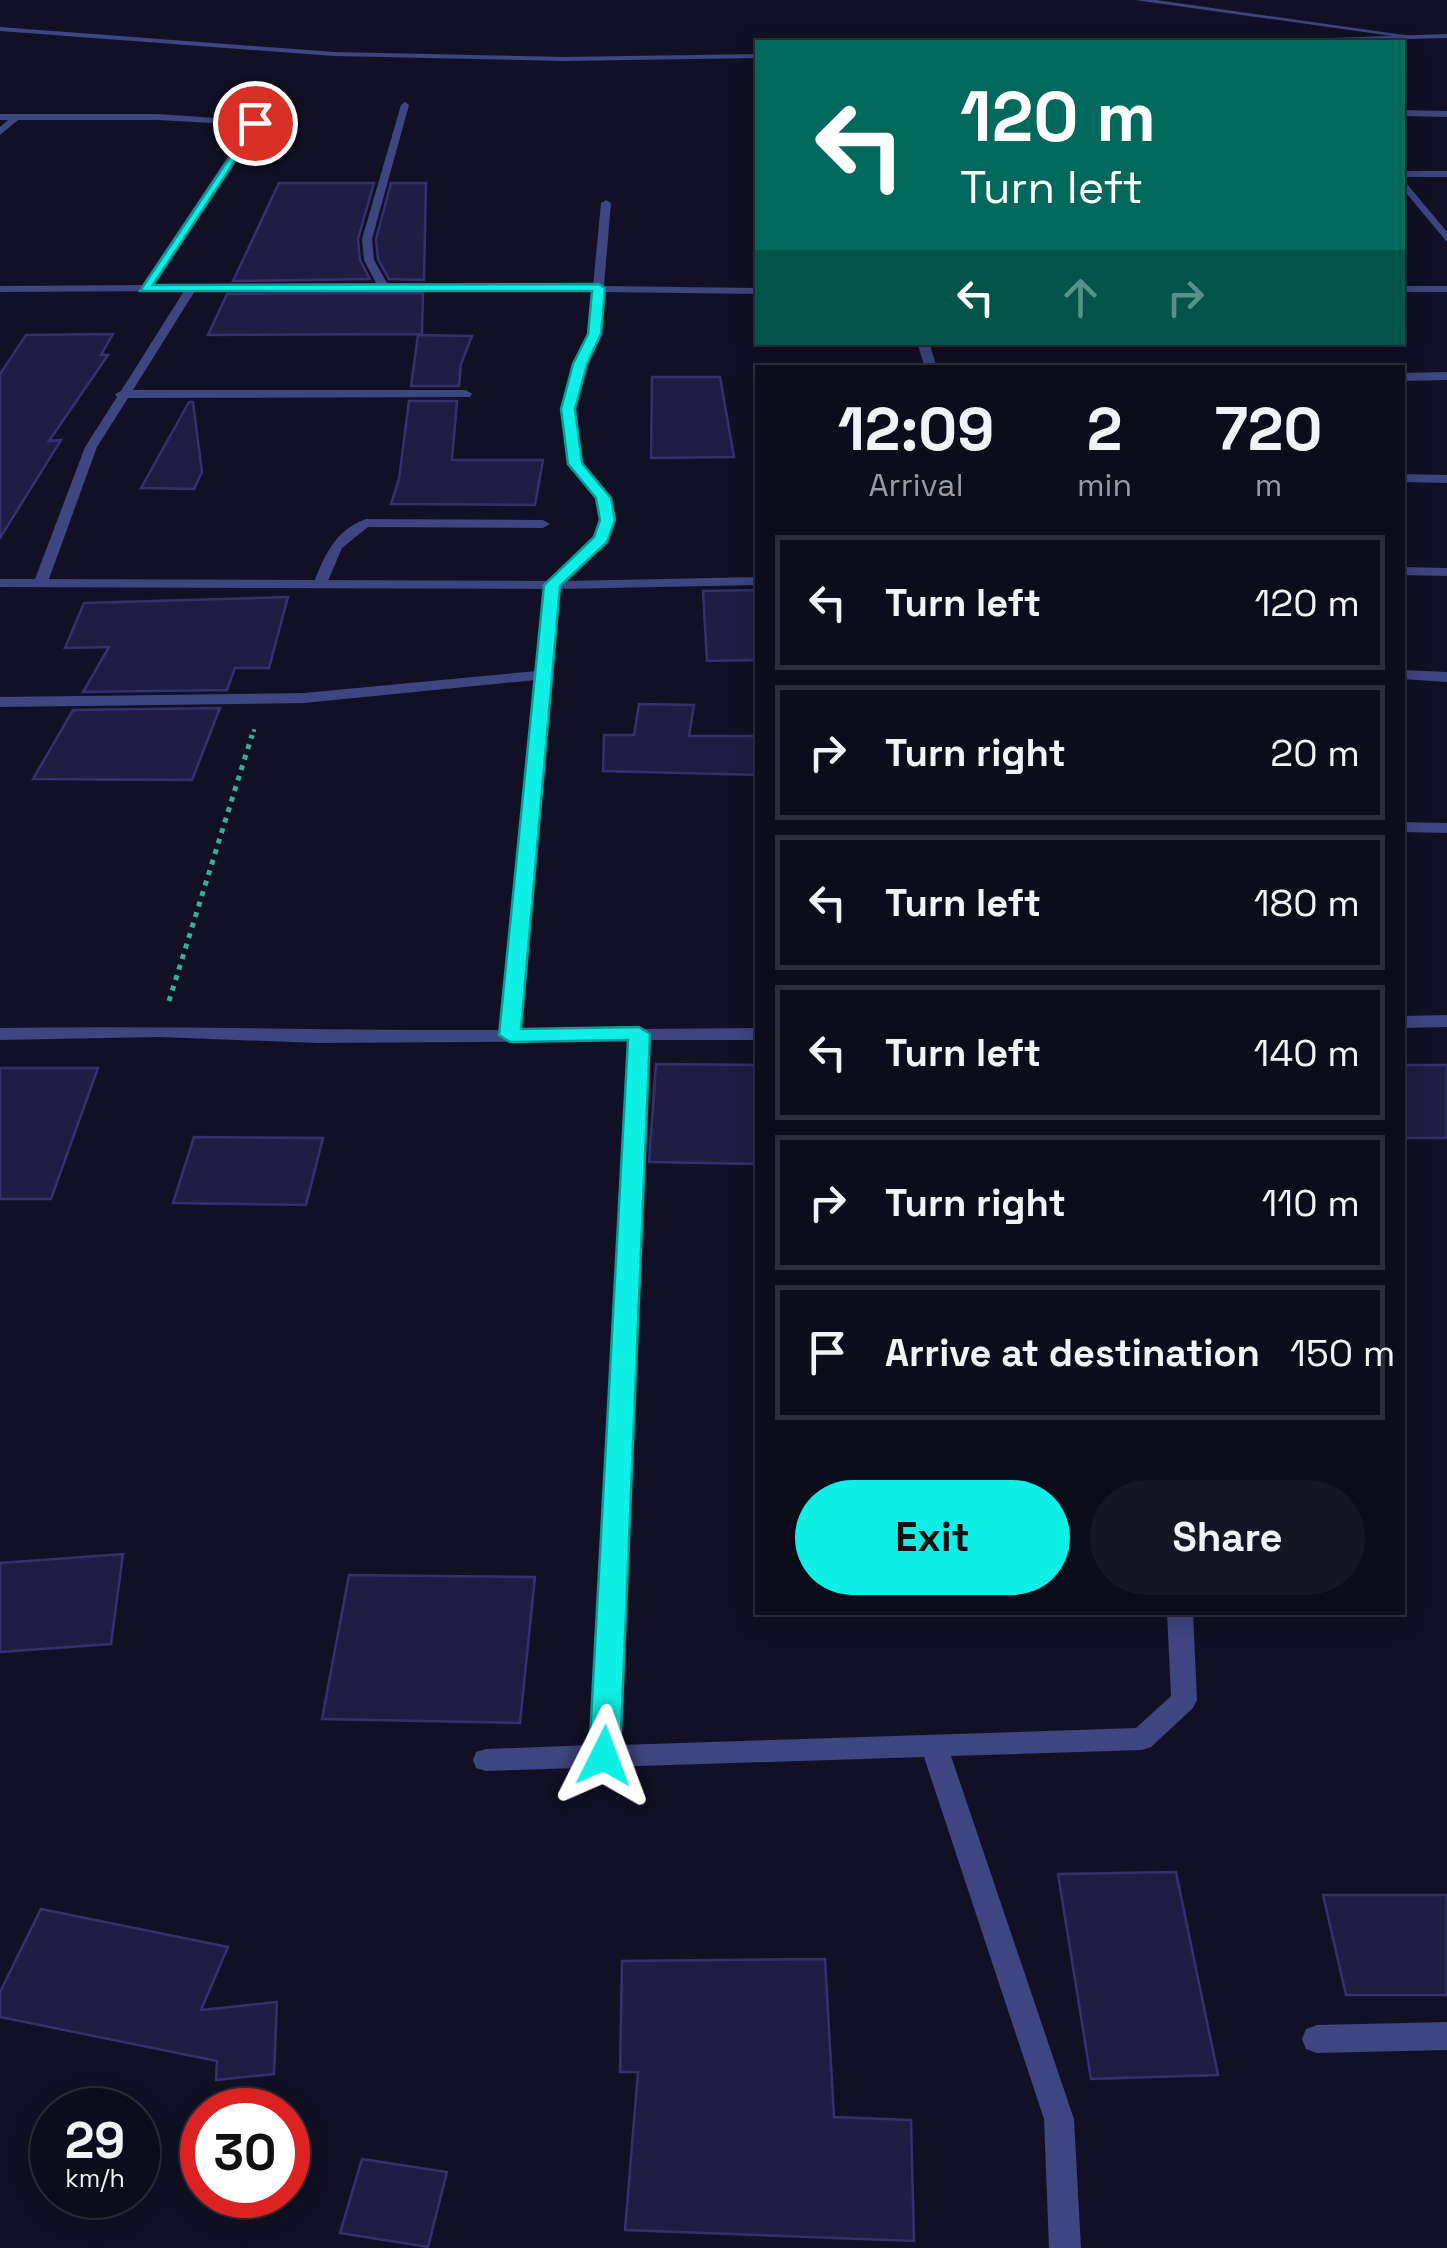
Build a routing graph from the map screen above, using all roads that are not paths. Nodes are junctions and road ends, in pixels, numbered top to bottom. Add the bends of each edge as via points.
1 (1139, 0) edge
2 (1235, 0) edge
3 (1245, 13) junction
4 (0, 29) edge
5 (1447, 36) edge
6 (1414, 37) junction
7 (1328, 40) edge
8 (755, 56) edge
9 (405, 105) dead end
10 (1405, 114) edge
11 (1447, 114) edge
12 (0, 117) edge
13 (16, 117) junction
14 (0, 132) edge
15 (1447, 174) edge
16 (1405, 178) edge
17 (1405, 182) edge
18 (606, 203) dead end
19 (1447, 239) edge
20 (383, 286) junction
21 (191, 288) junction
22 (599, 288) junction
23 (0, 289) edge
24 (144, 289) junction
25 (1405, 289) edge
26 (1447, 289) edge
27 (755, 290) edge
28 (1447, 376) edge
29 (1405, 377) edge
30 (121, 394) junction
31 (466, 394) dead end
32 (1405, 478) edge
33 (1447, 478) edge
34 (543, 524) dead end
35 (1405, 571) edge
36 (1447, 572) edge
37 (755, 581) edge
38 (0, 583) edge
39 (40, 583) junction
40 (552, 585) junction
41 (320, 586) junction
42 (1405, 674) edge
43 (544, 675) junction
44 (1447, 677) edge
45 (0, 702) edge
46 (1405, 827) edge
47 (1447, 828) edge
48 (1447, 1021) edge
49 (1405, 1022) edge
50 (0, 1034) edge
51 (639, 1034) junction
52 (755, 1034) edge
53 (510, 1035) junction
54 (1180, 1615) edge
55 (934, 1746) junction
56 (604, 1756) junction
57 (486, 1760) dead end
58 (1447, 2036) edge
59 (1317, 2039) dead end
60 (1066, 2248) edge

1 - 3 street
2 - 3 street
3 - 6 street
4 - 8 street via 334,54
5 - 6 street
6 - 7 street
9 - 20 street via 367,239
10 - 11 street
12 - 13 street
13 - 14 street
13 - 24 street via 255,123
15 - 16 street
17 - 19 street
18 - 22 street
20 - 21 street
20 - 22 street
21 - 24 street
21 - 30 street
22 - 27 street
22 - 40 street via 594,334 568,409 575,464 603,498 608,520 601,539
23 - 24 street
25 - 26 street
28 - 29 street
30 - 31 street
30 - 39 street via 91,447
32 - 33 street
34 - 41 street via 366,523 335,544
35 - 36 street
37 - 40 street
38 - 39 street
39 - 41 street
40 - 41 street
40 - 43 street
42 - 44 street
43 - 45 street via 304,698
43 - 53 street
46 - 47 street
48 - 49 street
50 - 53 street
51 - 52 street
51 - 53 street
51 - 56 street
54 - 55 street via 1184,1700 1142,1739
55 - 56 street
55 - 60 street via 1059,2119
56 - 57 street
58 - 59 street

